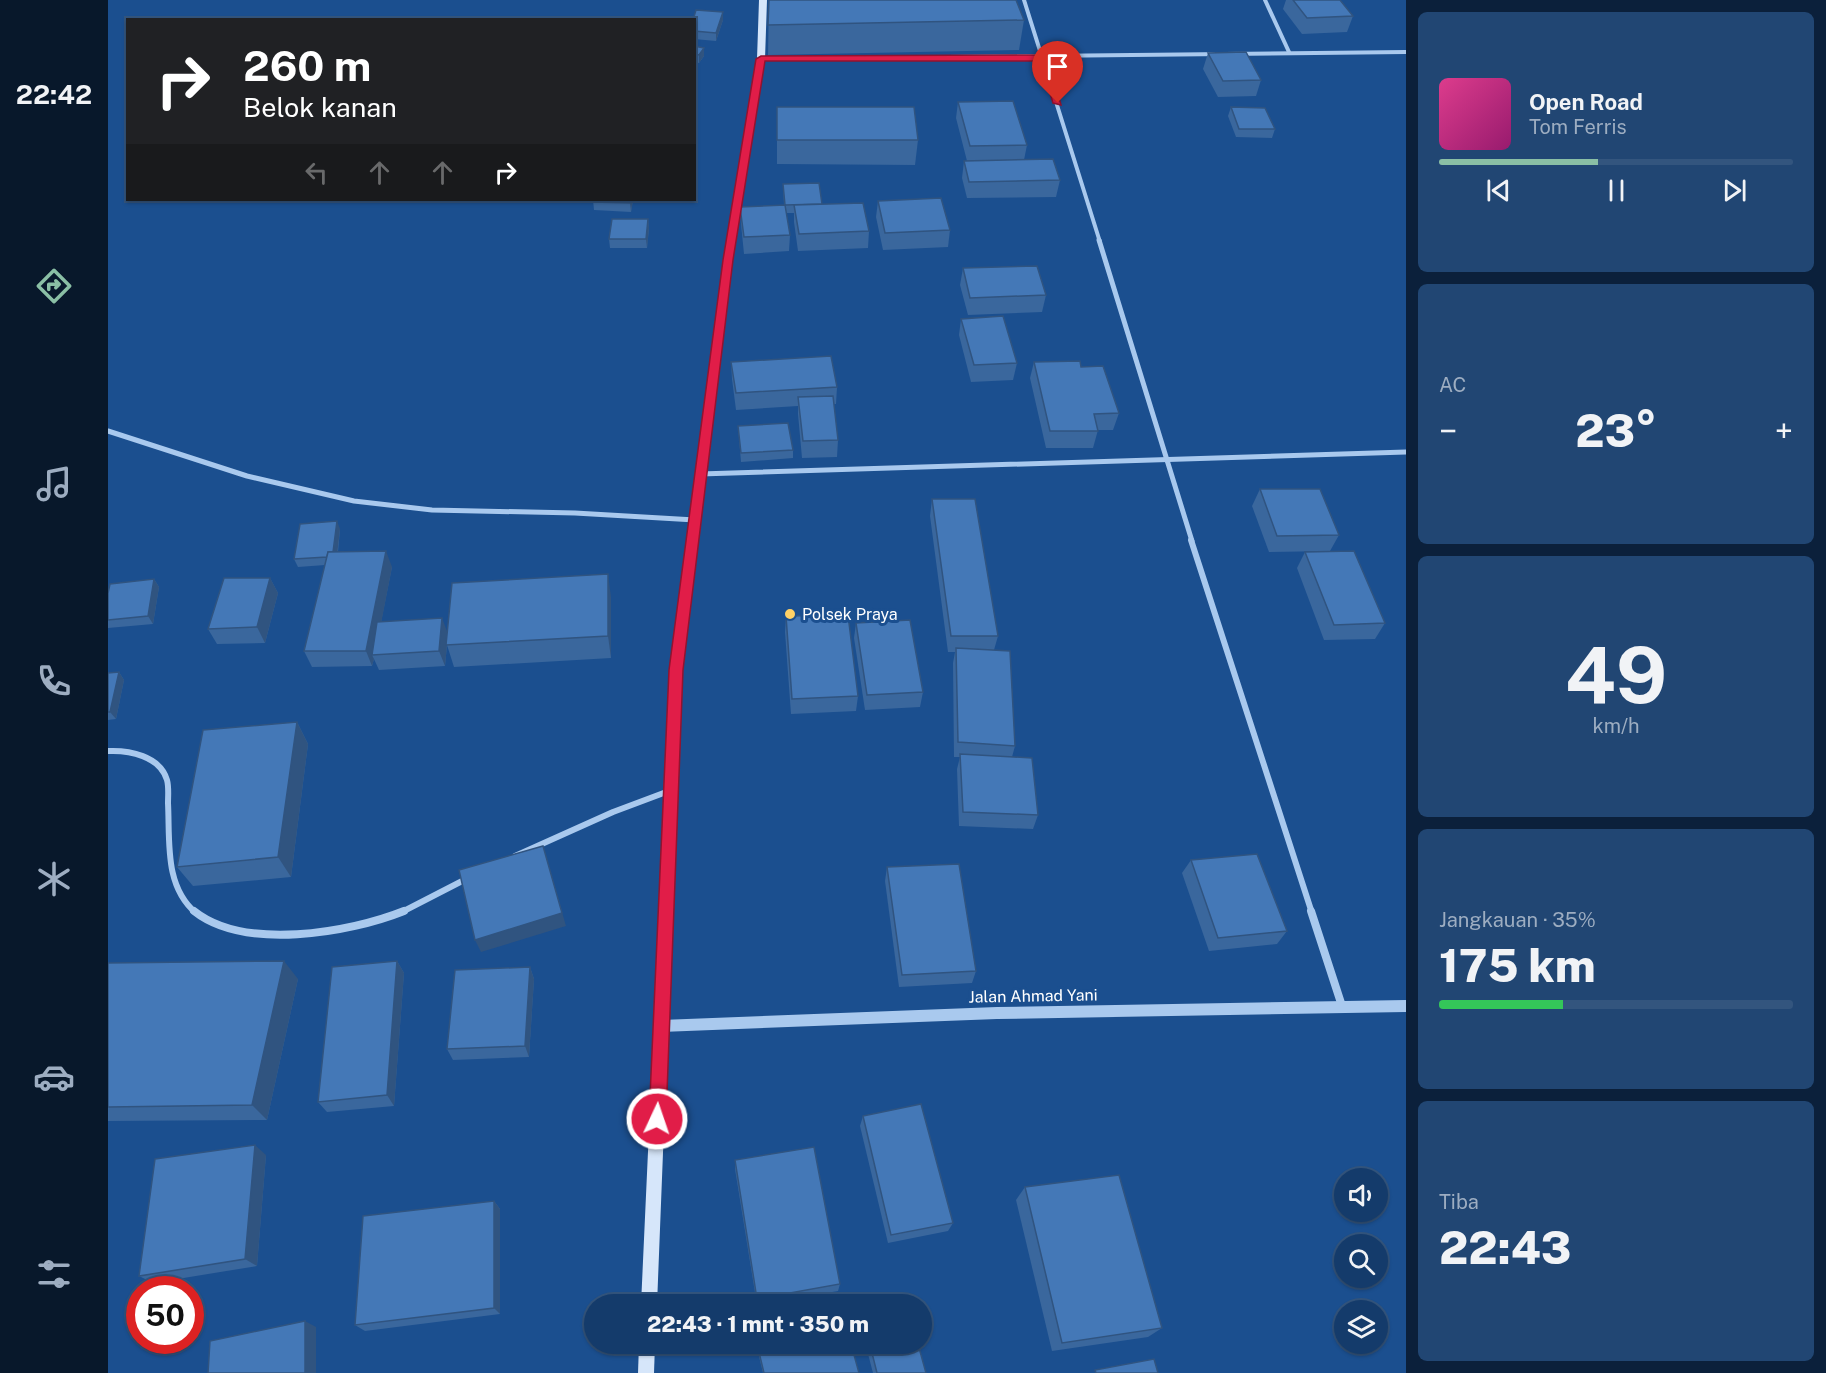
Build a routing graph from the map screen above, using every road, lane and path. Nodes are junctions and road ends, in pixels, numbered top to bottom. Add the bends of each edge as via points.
1 (763, 0) edge
2 (1024, 0) edge
3 (1265, 0) edge
4 (1289, 52) junction
5 (1406, 52) edge
6 (1044, 58) junction
7 (761, 59) junction
8 (108, 431) edge
9 (1406, 452) edge
10 (1166, 461) junction
11 (700, 474) junction
12 (695, 520) junction
13 (108, 751) edge
14 (669, 791) junction
15 (507, 859) edge
16 (476, 874) edge
17 (1342, 1006) junction
18 (1406, 1006) edge
19 (661, 1026) junction
20 (649, 1294) edge
21 (647, 1354) edge
22 (646, 1373) edge

1 - 7 main road
2 - 6 street
3 - 4 street
4 - 5 street
4 - 6 street
6 - 7 street
6 - 10 street
7 - 11 main road via 728,260
8 - 12 street via 246,475 389,506
9 - 10 street
10 - 11 street
10 - 17 street
11 - 12 main road
12 - 14 main road via 676,670
13 - 16 street via 146,757 163,772 167,780 171,873 176,887 199,915 234,930 304,932 380,920
14 - 15 street
14 - 19 main road
17 - 18 street, Jalan Ahmad Yani
17 - 19 street, Jalan Ahmad Yani via 998,1013
19 - 20 main road
21 - 22 main road

